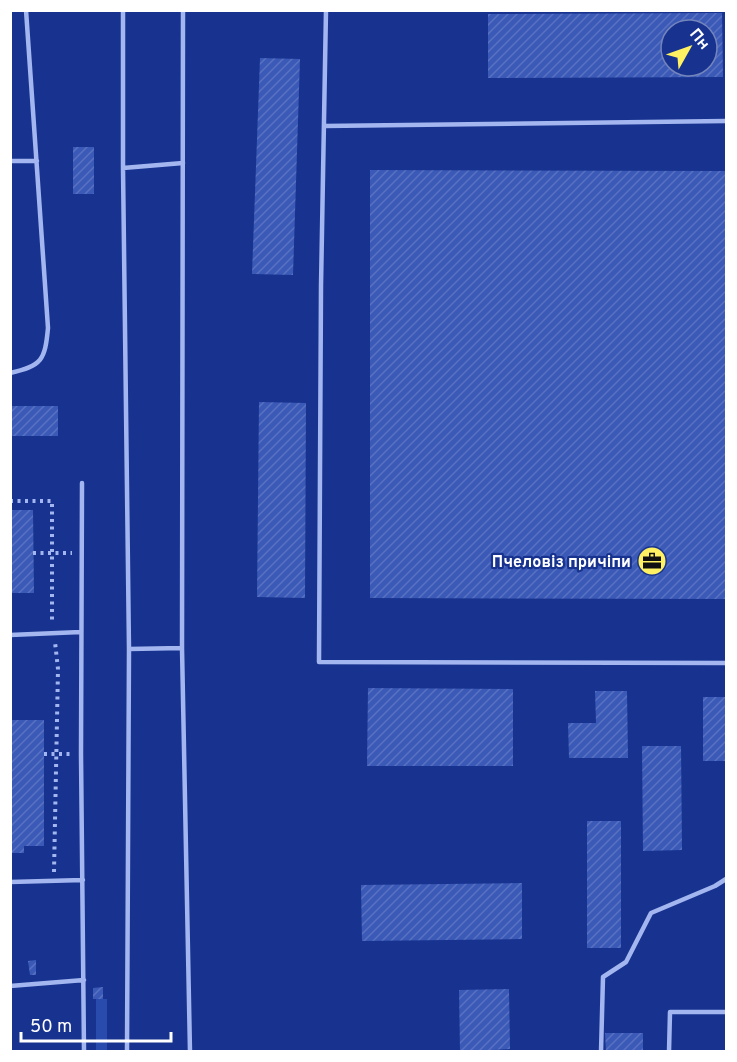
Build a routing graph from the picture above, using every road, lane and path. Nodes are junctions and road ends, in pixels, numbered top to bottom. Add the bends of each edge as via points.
1 (26, 10) edge
2 (123, 10) edge
3 (183, 10) edge
4 (326, 10) edge
5 (726, 121) edge
6 (324, 126) junction
7 (10, 161) edge
8 (37, 161) junction
9 (183, 163) junction
10 (123, 168) junction
11 (10, 373) edge
12 (82, 483) dead end
13 (10, 501) edge
14 (33, 553) dead end
15 (81, 553) junction
16 (52, 554) junction
17 (81, 632) junction
18 (55, 633) junction
19 (10, 635) edge
20 (182, 648) junction
21 (129, 649) junction
22 (726, 663) edge
23 (44, 754) dead end
24 (55, 754) junction
25 (81, 754) junction
26 (726, 879) edge
27 (82, 880) junction
28 (53, 881) junction
29 (10, 882) edge
30 (84, 981) junction
31 (10, 986) edge
32 (726, 1012) edge
33 (84, 1052) edge
34 (127, 1052) edge
35 (190, 1052) edge
36 (601, 1052) edge
37 (669, 1052) edge

1 - 8 lane
2 - 10 lane
3 - 9 lane
4 - 6 lane
5 - 6 lane
6 - 22 lane via 319,662
7 - 8 lane
8 - 11 lane via 48,328 46,351 33,368
9 - 10 lane
9 - 20 lane
10 - 21 lane
12 - 15 lane
13 - 16 path via 52,501
14 - 16 path
15 - 16 path
15 - 17 lane
16 - 18 path
17 - 18 lane
17 - 25 lane
18 - 19 lane
18 - 24 path
20 - 21 lane
20 - 35 lane
21 - 34 lane
23 - 24 path
24 - 25 path
24 - 28 path
25 - 27 lane
26 - 36 lane via 651,913 626,962 603,977
27 - 28 lane
27 - 30 lane
28 - 29 lane
30 - 31 lane
30 - 33 lane
32 - 37 lane via 670,1012

